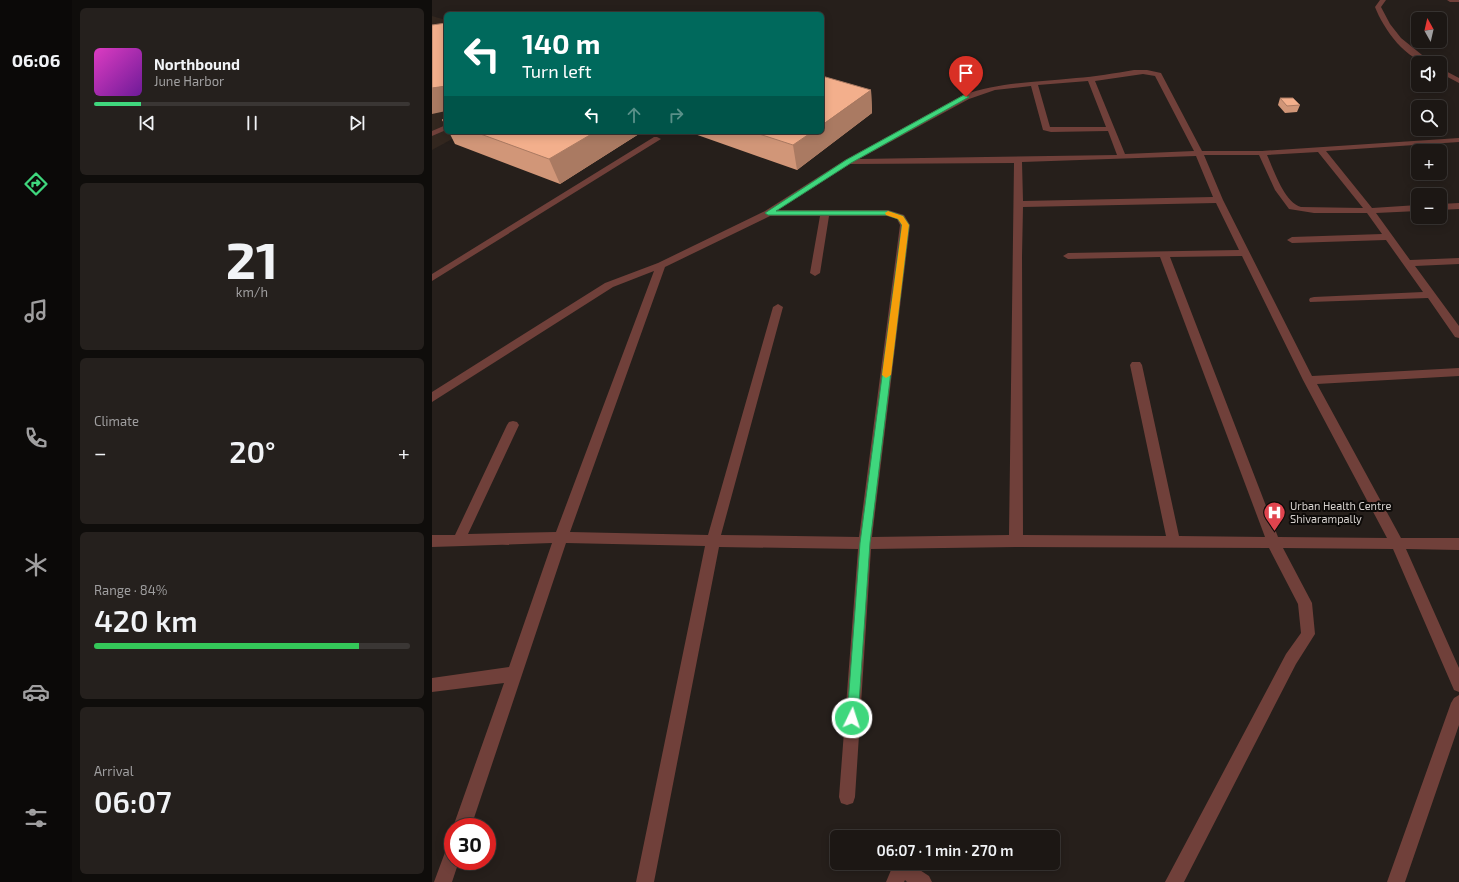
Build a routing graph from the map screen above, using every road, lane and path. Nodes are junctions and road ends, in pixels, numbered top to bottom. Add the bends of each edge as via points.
1 (1383, 0) edge
2 (1450, 0) edge
3 (1459, 0) edge
4 (1418, 56) edge
5 (1447, 74) edge
6 (1091, 79) junction
7 (1459, 81) edge
8 (1034, 84) junction
9 (444, 128) edge
10 (1111, 129) junction
11 (432, 134) edge
12 (657, 139) dead end
13 (1459, 140) edge
14 (1321, 150) junction
15 (1262, 153) junction
16 (1199, 154) junction
17 (1122, 158) junction
18 (1018, 160) junction
19 (848, 162) junction
20 (1219, 200) junction
21 (1019, 204) junction
22 (1459, 206) edge
23 (1447, 207) edge
24 (1411, 208) edge
25 (1369, 210) junction
26 (768, 213) junction
27 (825, 213) junction
28 (1388, 237) junction
29 (1292, 240) dead end
30 (1245, 253) junction
31 (1164, 254) junction
32 (1068, 256) dead end
33 (1459, 261) edge
34 (1408, 263) junction
35 (661, 265) junction
36 (815, 273) dead end
37 (432, 278) edge
38 (1431, 295) junction
39 (1314, 300) dead end
40 (778, 306) dead end
41 (1459, 334) edge
42 (1136, 365) dead end
43 (1459, 372) edge
44 (1309, 380) junction
45 (432, 398) edge
46 (513, 425) dead end
47 (561, 537) junction
48 (460, 540) junction
49 (432, 541) edge
50 (713, 541) junction
51 (1016, 541) junction
52 (1174, 542) junction
53 (865, 543) junction
54 (1274, 544) junction
55 (1397, 544) junction
56 (1459, 544) edge
57 (514, 674) junction
58 (432, 685) edge
59 (1459, 685) edge
60 (1459, 703) edge
61 (847, 797) dead end
62 (465, 818) edge
63 (447, 870) edge
64 (443, 882) edge
65 (645, 882) edge
66 (895, 882) edge
67 (923, 882) edge
68 (1174, 882) edge
69 (1396, 882) edge

1 - 4 street via 1378,7 1383,20 1403,45
2 - 3 street
5 - 7 street
6 - 8 street
6 - 10 street
6 - 16 street via 1140,72 1150,72 1158,76
8 - 10 street via 1046,128
8 - 19 street via 980,91
9 - 11 street
10 - 17 street
12 - 37 street
13 - 14 street
14 - 15 street
14 - 25 street
15 - 16 street
15 - 25 street via 1287,202 1294,208
16 - 17 street
16 - 20 street
17 - 18 street
18 - 19 street
18 - 21 street
19 - 26 street
20 - 21 street
20 - 30 street
21 - 51 street
22 - 23 street
24 - 25 street
25 - 28 street
26 - 27 street
26 - 35 street
27 - 36 street
27 - 53 street via 888,213 901,217 905,225
28 - 29 street
28 - 34 street
30 - 31 street
30 - 44 street
31 - 32 street
31 - 54 street
33 - 34 street
34 - 38 street
35 - 45 street via 609,284
35 - 47 street
38 - 39 street
38 - 41 street
40 - 50 street
42 - 52 street
43 - 44 street
44 - 55 street
46 - 48 street
47 - 48 street
47 - 50 street
47 - 57 street
48 - 49 street
50 - 53 street
50 - 65 street
51 - 52 street
51 - 53 street
52 - 54 street
53 - 61 street
54 - 55 street
54 - 68 street via 1305,603 1308,634 1292,659
55 - 56 street
55 - 59 street
57 - 58 street
57 - 62 street
60 - 69 street
63 - 64 street
66 - 67 street via 901,868

